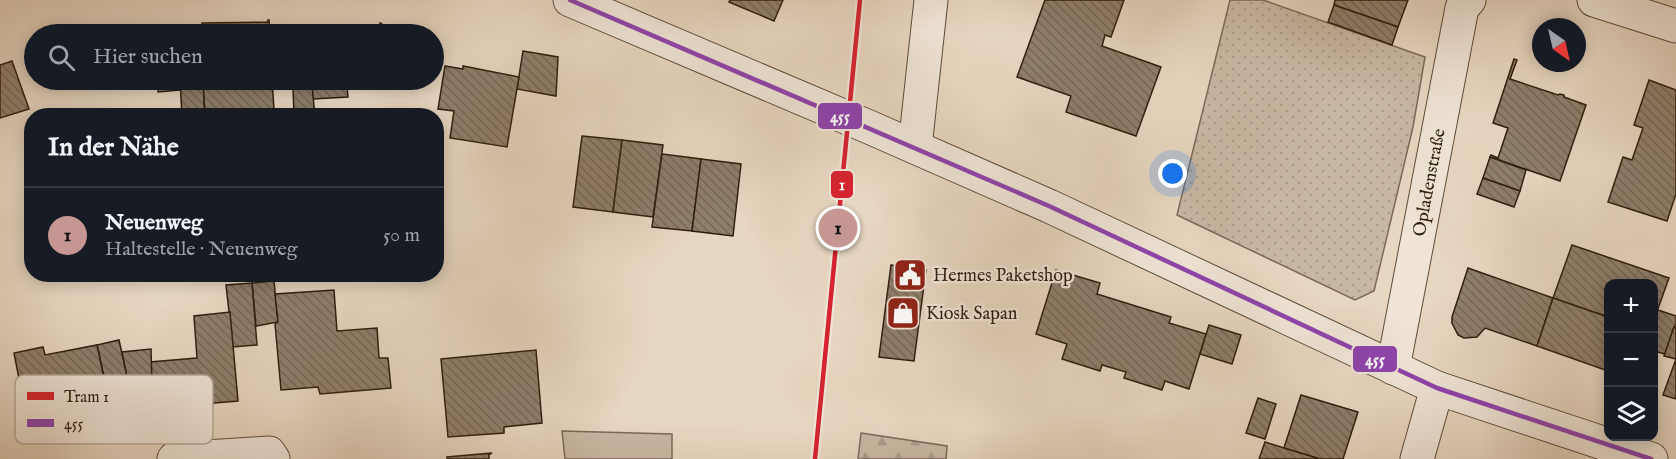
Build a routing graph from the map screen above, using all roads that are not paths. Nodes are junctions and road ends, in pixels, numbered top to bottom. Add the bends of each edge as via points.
1 (570, 0) edge
2 (931, 0) edge
3 (1469, 0) edge
4 (1594, 0) edge
5 (1676, 27) edge
6 (915, 147) junction
7 (1393, 368) junction
8 (1437, 388) junction
9 (174, 459) edge
10 (273, 459) edge
11 (1417, 459) edge
12 (1651, 459) edge

1 - 6 street
2 - 6 street
3 - 7 street, Opladenstraße via 1462,8
4 - 5 street
6 - 7 street
7 - 8 street
8 - 11 street
8 - 12 street
9 - 10 street via 269,453

